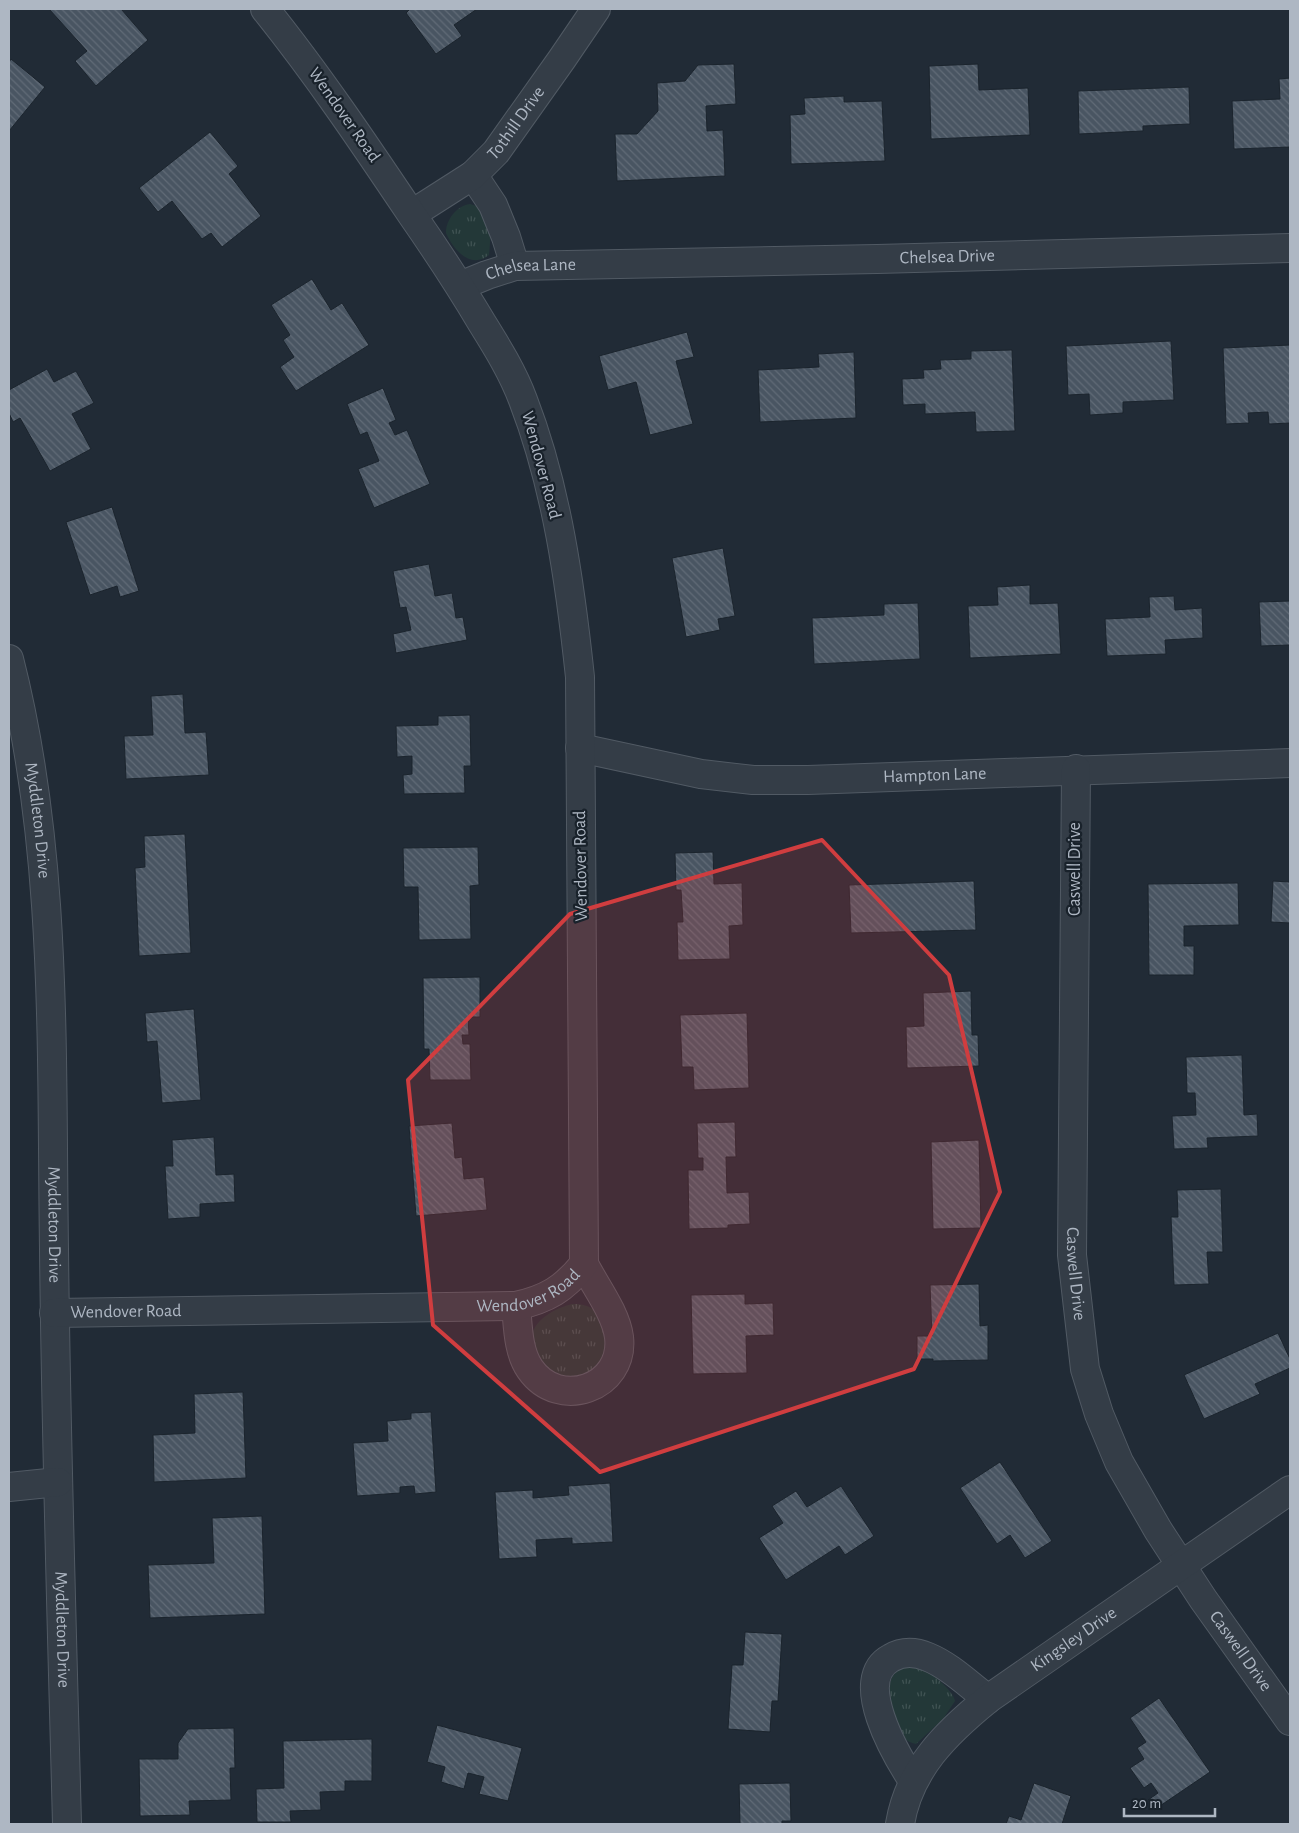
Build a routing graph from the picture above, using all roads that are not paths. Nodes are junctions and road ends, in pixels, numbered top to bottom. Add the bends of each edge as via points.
1 (265, 9) edge
2 (596, 9) edge
3 (473, 174) junction
4 (412, 214) junction
5 (1290, 248) edge
6 (604, 264) joint
7 (516, 266) junction
8 (460, 286) junction
9 (9, 659) edge
10 (580, 748) junction
11 (1290, 763) edge
12 (1076, 769) junction
13 (584, 1264) junction
14 (516, 1306) junction
15 (54, 1313) junction
16 (58, 1482) junction
17 (9, 1487) edge
18 (1290, 1490) edge
19 (1180, 1565) junction
20 (988, 1699) junction
21 (1290, 1721) edge
22 (913, 1781) junction
23 (67, 1824) edge
24 (900, 1824) edge

1 - 4 street, Wendover Road via 311,68
2 - 3 street, Tothill Drive via 496,152
3 - 4 street, Tothill Drive
3 - 7 street via 493,205
4 - 8 street, Wendover Road
5 - 6 street, Chelsea Drive
6 - 7 street, Chelsea Lane
7 - 8 street, Chelsea Lane
8 - 10 street, Wendover Road via 500,352 522,398 549,485 572,602 580,677
9 - 15 street, Myddleton Drive via 28,742 39,821 51,1042
10 - 12 street, Hampton Lane via 702,774 753,780
10 - 13 street, Wendover Road
11 - 12 street, Hampton Lane
12 - 19 street, Caswell Drive via 1072,1255 1078,1315 1086,1369 1099,1414 1119,1462
13 - 14 street, Wendover Road via 553,1294 537,1302
13 - 14 street via 614,1317 619,1338 617,1357 610,1372 599,1383 582,1390 562,1391 542,1382 530,1369 522,1350
14 - 15 street, Wendover Road
15 - 16 street, Myddleton Drive
16 - 17 street
16 - 23 street, Myddleton Drive
18 - 19 street, Kingsley Drive
19 - 20 street, Kingsley Drive
19 - 21 street, Caswell Drive
20 - 22 street, Kingsley Drive via 936,1747
20 - 22 street via 928,1657 911,1653 898,1654 887,1660 876,1676 879,1715 887,1737
22 - 24 street, Kingsley Drive

